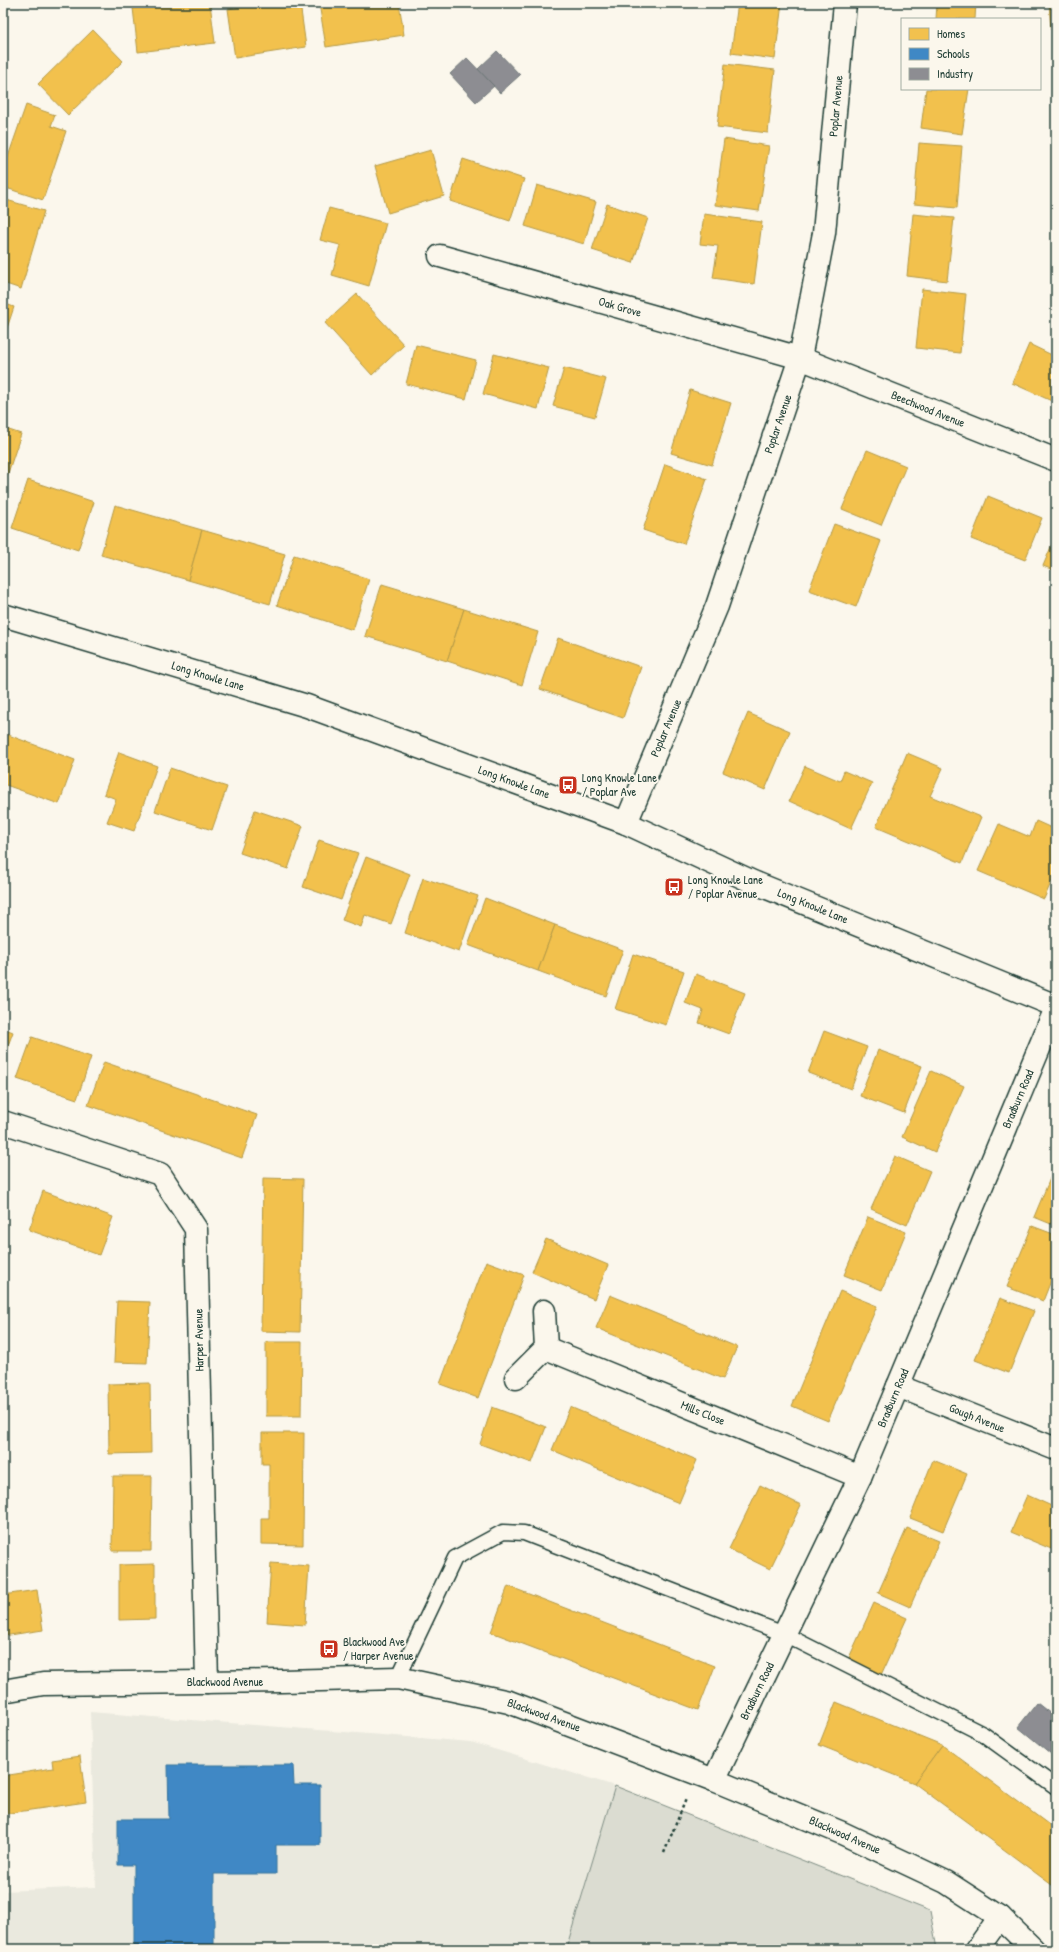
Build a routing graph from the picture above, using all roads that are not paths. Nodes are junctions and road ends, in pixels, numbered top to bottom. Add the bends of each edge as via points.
1 (845, 3) edge
2 (440, 256) dead end
3 (800, 358) junction
4 (1056, 460) edge
5 (3, 615) edge
6 (626, 823) junction
7 (1056, 1007) edge
8 (3, 1122) edge
9 (544, 1311) dead end
10 (546, 1348) junction
11 (516, 1378) dead end
12 (898, 1386) junction
13 (1056, 1450) edge
14 (860, 1477) junction
15 (784, 1634) junction
16 (398, 1678) junction
17 (207, 1682) junction
18 (3, 1691) edge
19 (705, 1776) junction
20 (1056, 1787) edge
21 (1000, 1917) junction
22 (976, 1949) edge
23 (1033, 1949) edge

1 - 3 street, Poplar Avenue via 824,233
2 - 3 street, Oak Grove
3 - 4 street, Beechwood Avenue
3 - 6 street, Poplar Avenue via 717,606
5 - 6 street, Long Knowle Lane via 307,706
6 - 7 street, Long Knowle Lane via 753,882
7 - 12 street, Bradburn Road
8 - 17 street, Harper Avenue via 160,1174 196,1229
9 - 10 street
10 - 11 street
10 - 14 street, Mills Close
12 - 13 street, Gough Avenue
12 - 14 street, Bradburn Road
14 - 15 street, Bradburn Road
15 - 16 lane via 524,1533 504,1532 455,1558
15 - 19 street, Bradburn Road
15 - 20 lane via 983,1734
16 - 17 street, Blackwood Avenue
16 - 19 street, Blackwood Avenue via 509,1702
17 - 18 street, Blackwood Avenue via 43,1684
19 - 21 street, Blackwood Avenue via 842,1832 939,1879
21 - 22 street
21 - 23 street, Blackwood Avenue

